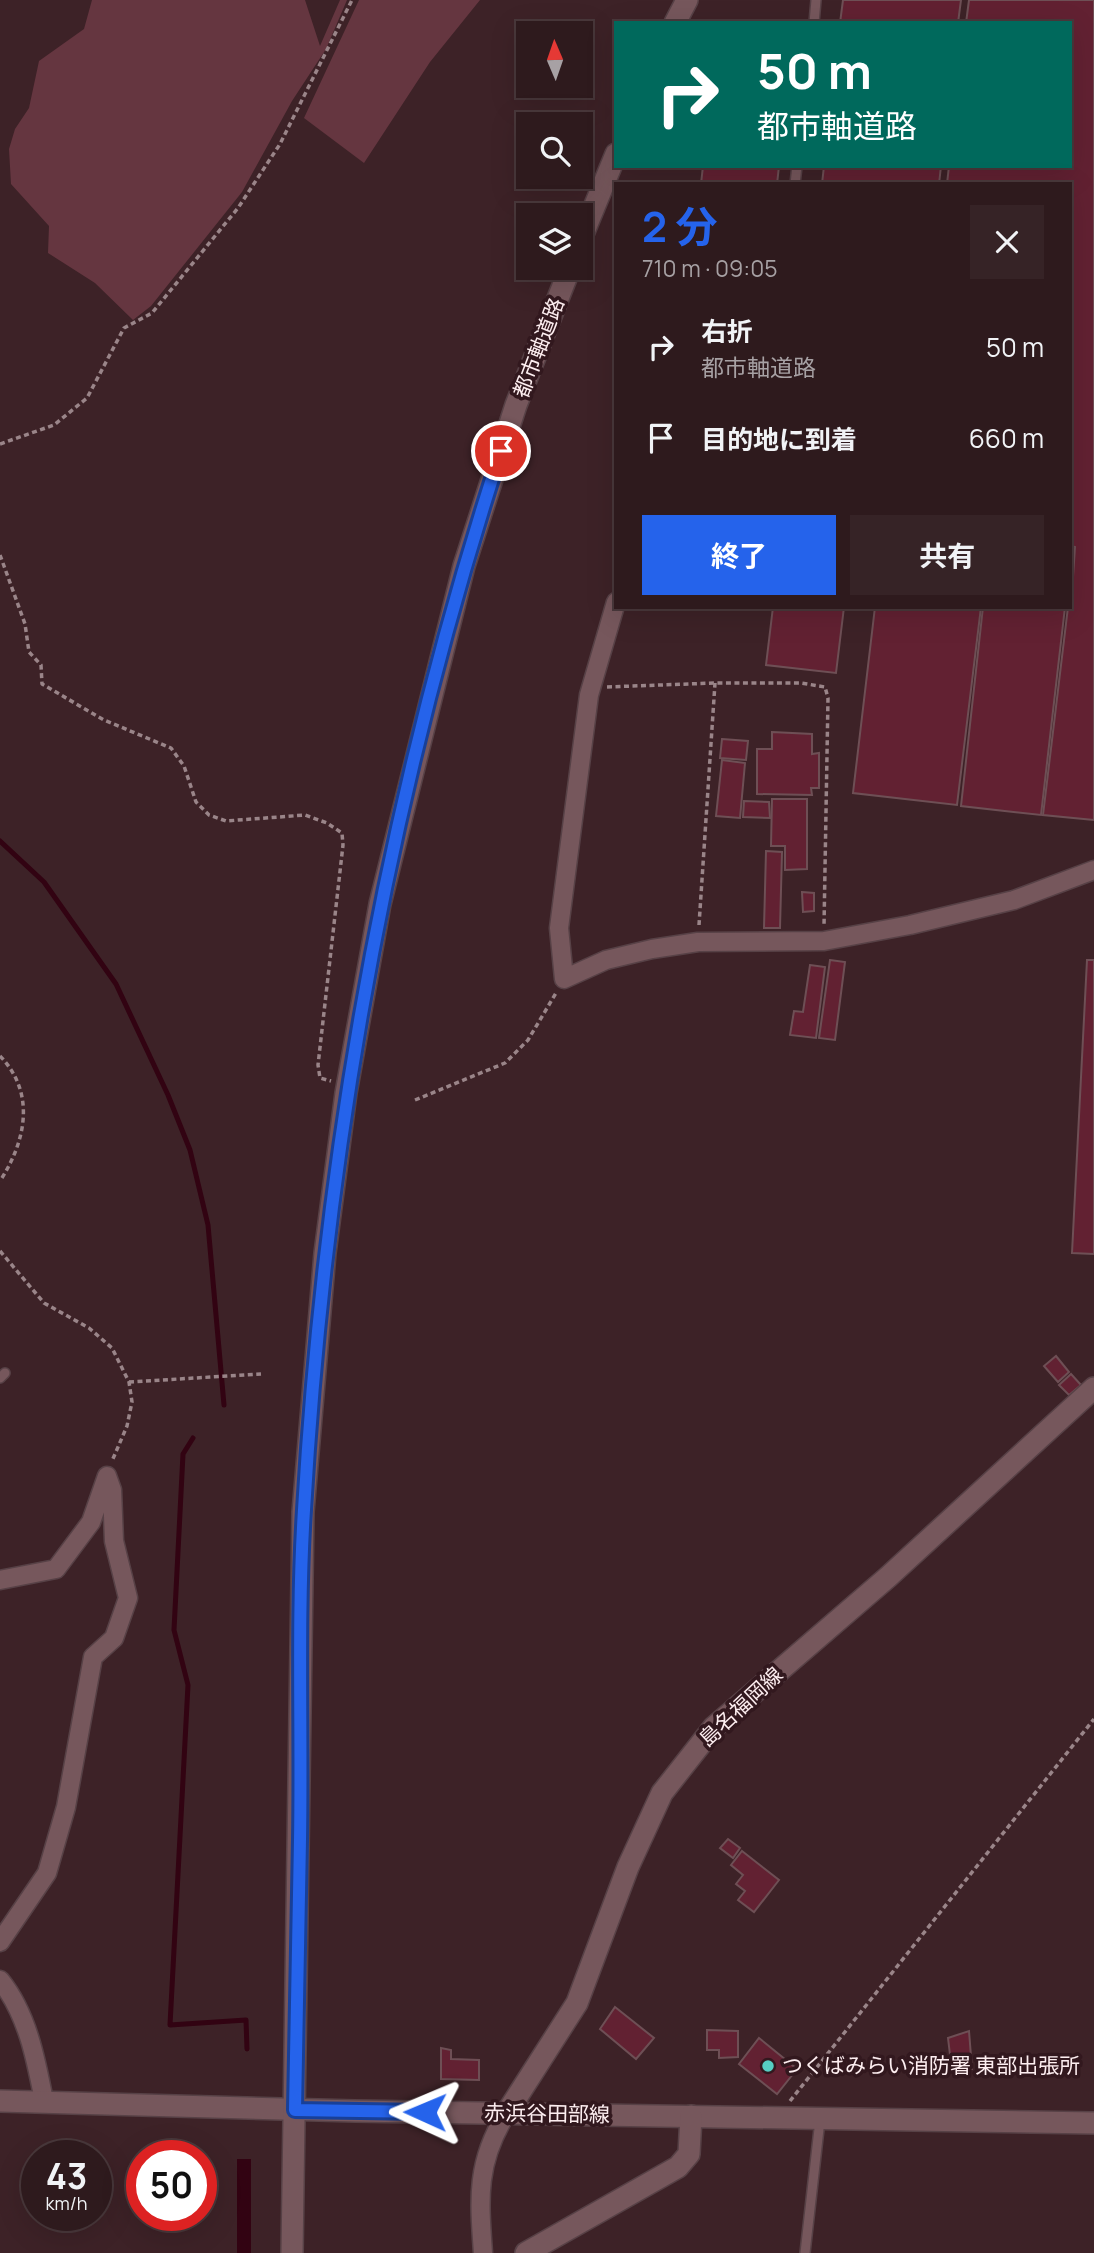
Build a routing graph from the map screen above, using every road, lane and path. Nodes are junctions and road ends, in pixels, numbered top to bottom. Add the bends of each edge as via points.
1 (352, 0) edge
2 (687, 0) edge
3 (816, 0) edge
4 (676, 21) edge
5 (814, 21) edge
6 (614, 159) edge
7 (593, 210) edge
8 (565, 280) edge
9 (0, 444) edge
10 (0, 555) edge
11 (614, 609) edge
12 (715, 683) junction
13 (591, 688) junction
14 (1094, 870) edge
15 (824, 941) junction
16 (698, 942) junction
17 (564, 979) junction
18 (0, 1056) edge
19 (333, 1082) dead end
20 (415, 1100) dead end
21 (0, 1181) edge
22 (0, 1251) edge
23 (261, 1374) dead end
24 (129, 1382) junction
25 (1094, 1388) edge
26 (107, 1476) junction
27 (0, 1580) edge
28 (1094, 1719) edge
29 (0, 1942) edge
30 (0, 1980) edge
31 (0, 2101) edge
32 (44, 2101) junction
33 (295, 2110) junction
34 (506, 2114) junction
35 (691, 2116) junction
36 (777, 2118) junction
37 (820, 2119) junction
38 (1094, 2123) edge
39 (292, 2253) edge
40 (483, 2253) edge
41 (526, 2253) edge
42 (806, 2253) edge

1 - 9 path via 280,144 238,208 152,313 124,328 87,398 54,425
2 - 4 main road
3 - 5 lane
6 - 7 main road
8 - 33 main road, 都市軸道路 via 516,405 464,566 383,891 346,1093 325,1253 303,1512
10 - 19 path via 25,624 29,653 41,665 42,684 104,720 171,748 184,766 196,802 209,815 226,821 305,815 342,833 318,1065 320,1078
11 - 13 street
12 - 13 path
12 - 15 path via 825,687
12 - 16 path
13 - 17 street via 559,928
14 - 15 street via 977,910
15 - 16 street
16 - 17 street via 606,960
17 - 20 path via 528,1040 505,1063
18 - 21 path via 14,1071 24,1114 12,1158
22 - 24 path via 44,1303 89,1328 112,1349
23 - 24 path
24 - 26 path via 132,1402 127,1426
25 - 34 main road, 島名福岡線 via 888,1577 714,1727 662,1793 628,1867 577,2003
26 - 27 street via 92,1522 55,1569
26 - 29 street via 114,1541 128,1598 114,1638 93,1657 66,1807 47,1873
28 - 36 path
30 - 32 street via 18,2007
31 - 32 main road, 赤浜谷田部線
32 - 33 main road, 赤浜谷田部線
33 - 34 main road, 赤浜谷田部線
33 - 39 main road, 都市軸道路
34 - 35 main road, 赤浜谷田部線
34 - 40 street via 492,2137 480,2179
35 - 36 main road, 赤浜谷田部線
35 - 41 main road via 689,2154 678,2167
36 - 37 main road, 赤浜谷田部線
37 - 38 main road, 赤浜谷田部線
37 - 42 lane

